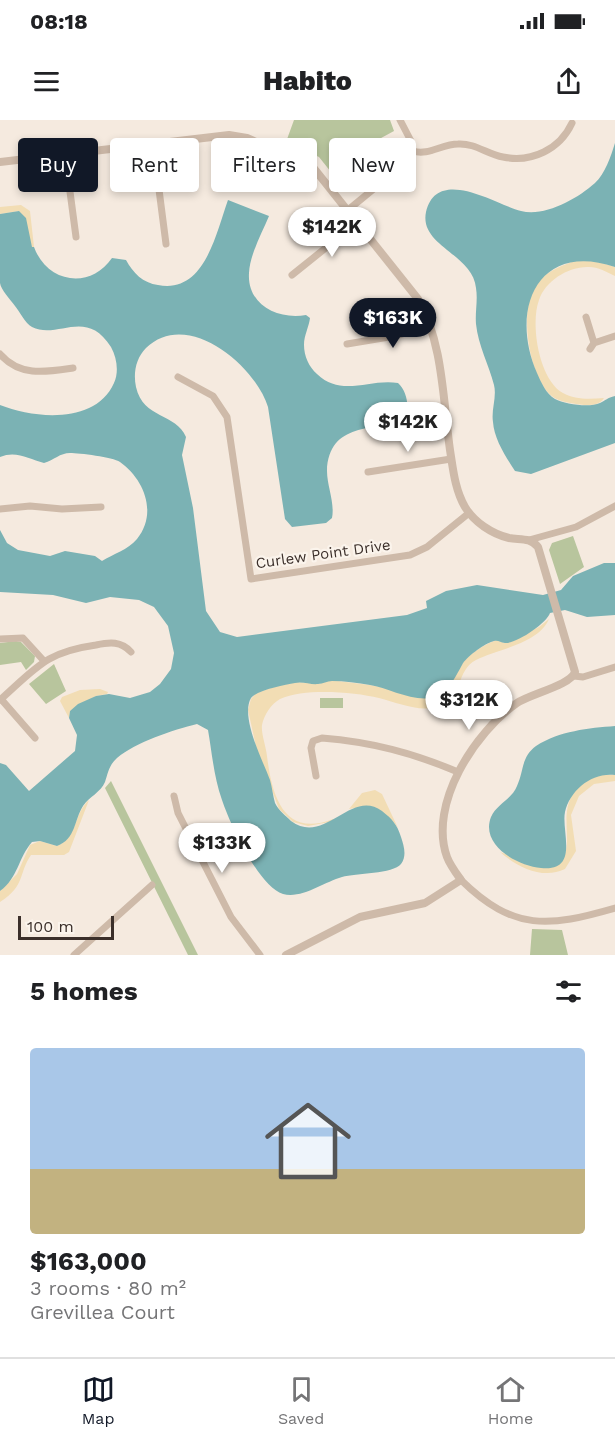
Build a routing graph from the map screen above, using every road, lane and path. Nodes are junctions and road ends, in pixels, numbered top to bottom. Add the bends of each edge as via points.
1 (400, 120) edge
2 (572, 123) dead end
3 (197, 138) edge
4 (409, 138) edge
5 (416, 151) edge
6 (18, 160) edge
7 (0, 162) edge
8 (70, 192) edge
9 (159, 192) edge
10 (370, 192) edge
11 (348, 210) junction
12 (357, 222) junction
13 (76, 237) dead end
14 (166, 244) dead end
15 (292, 275) dead end
16 (586, 317) dead end
17 (432, 326) junction
18 (615, 336) edge
19 (347, 344) dead end
20 (0, 354) edge
21 (73, 368) dead end
22 (178, 377) dead end
23 (452, 459) junction
24 (368, 472) dead end
25 (615, 506) edge
26 (101, 507) dead end
27 (0, 509) edge
28 (469, 513) junction
29 (529, 540) junction
30 (0, 639) edge
31 (131, 652) dead end
32 (44, 661) junction
33 (615, 667) edge
34 (574, 676) junction
35 (0, 699) edge
36 (36, 738) dead end
37 (459, 772) junction
38 (316, 776) dead end
39 (174, 796) dead end
40 (461, 880) junction
41 (152, 885) dead end
42 (615, 908) edge
43 (74, 955) edge
44 (260, 955) edge
45 (286, 955) edge

1 - 4 street
2 - 5 street via 559,143 530,157 504,157 460,144 426,153
3 - 11 street via 247,138 312,166
6 - 7 street
8 - 13 street
9 - 14 street
10 - 11 street
11 - 12 street
12 - 15 street
12 - 17 street via 418,299
16 - 18 street via 592,346
17 - 19 street
17 - 23 street
20 - 21 street via 27,371
22 - 28 street, Curlew Point Drive via 213,396 227,417 251,579 410,555 427,547
23 - 24 street
23 - 28 street via 460,496
25 - 29 street via 576,527
26 - 27 street
28 - 29 street via 498,534
29 - 34 street via 538,547 575,668
30 - 32 street via 23,638
31 - 32 street via 120,644 105,643 64,650
32 - 35 street
33 - 34 street
34 - 37 street via 570,681 537,692 500,716 484,732
35 - 36 street
37 - 38 street via 389,747 322,738 313,741 311,748
37 - 40 street via 447,803 442,832 446,856
39 - 44 street via 178,813 231,917
40 - 42 street via 496,908 537,922 573,920
40 - 45 street via 425,903 360,917
41 - 43 street

